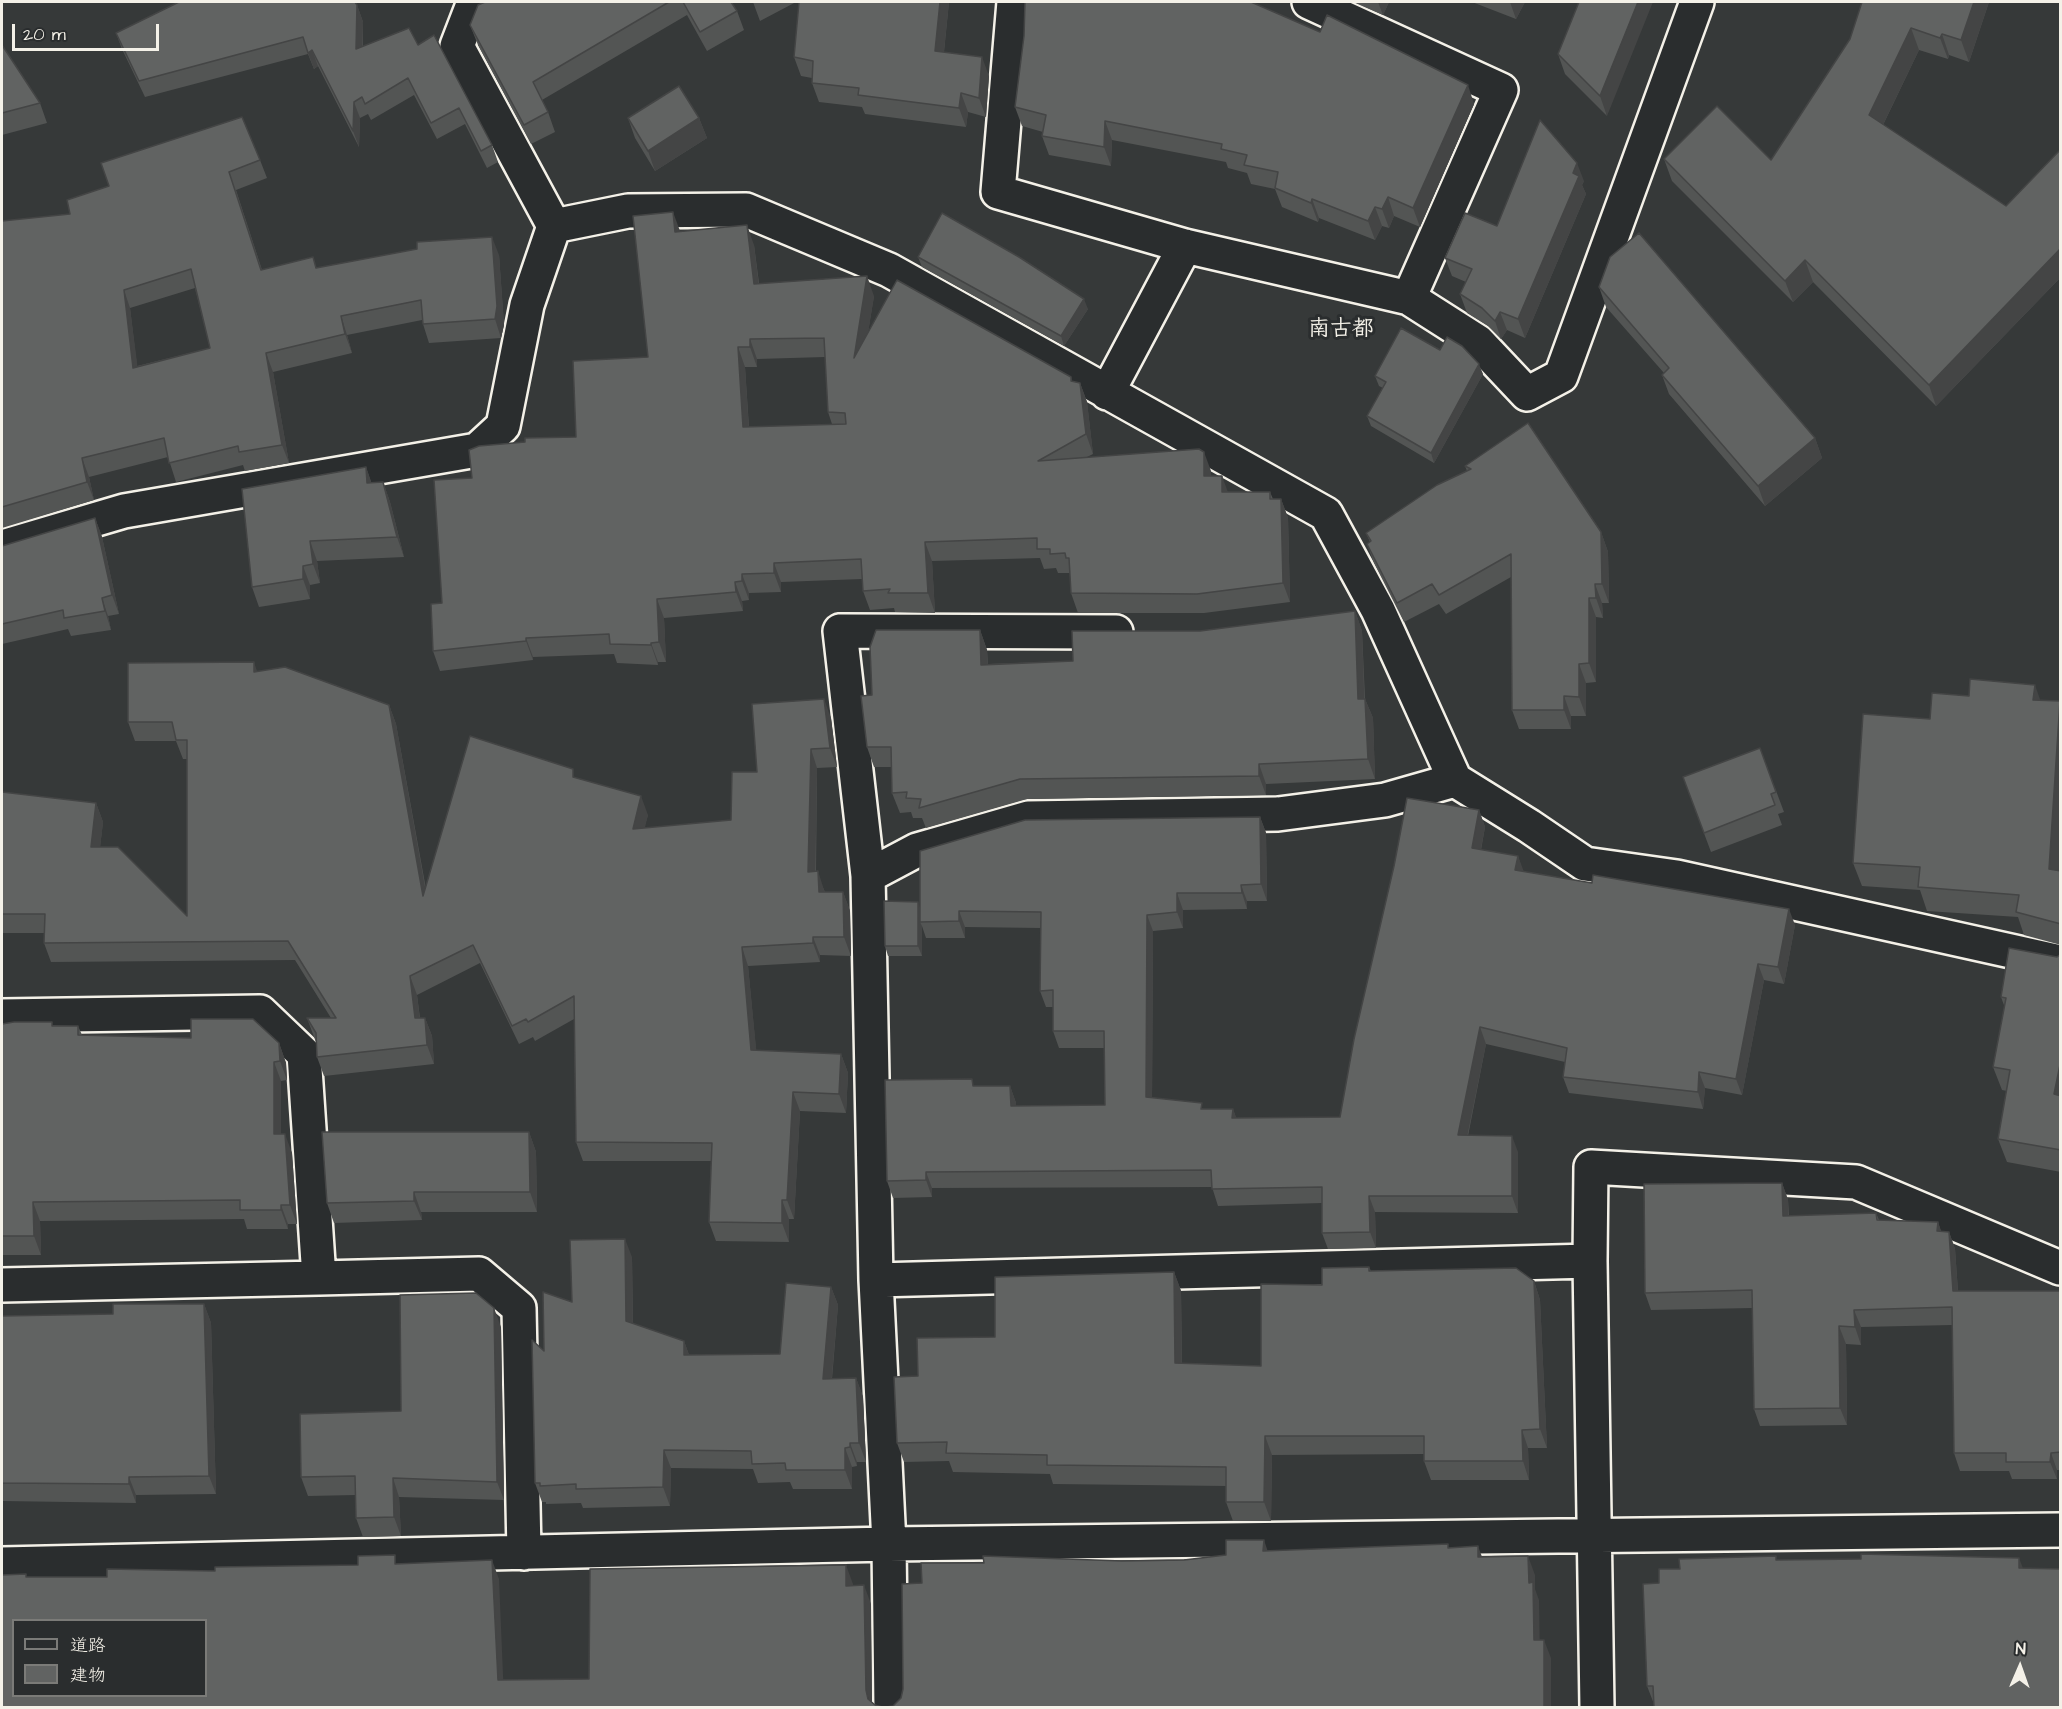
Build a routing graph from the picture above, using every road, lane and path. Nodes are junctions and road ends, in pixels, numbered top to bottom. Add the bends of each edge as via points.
1 (474, 2) edge
2 (1014, 2) edge
3 (1309, 2) edge
4 (1697, 2) edge
5 (554, 226) junction
6 (1185, 246) junction
7 (1409, 298) junction
8 (1107, 393) junction
9 (2, 547) edge
10 (1378, 610) junction
11 (1343, 615) edge
12 (1146, 632) edge
13 (1455, 780) junction
14 (868, 876) junction
15 (2061, 962) edge
16 (2, 1016) edge
17 (1590, 1261) junction
18 (2061, 1268) edge
19 (319, 1278) junction
20 (876, 1280) junction
21 (2, 1285) edge
22 (2061, 1530) edge
23 (1593, 1537) junction
24 (889, 1544) junction
25 (524, 1553) junction
26 (2, 1564) edge
27 (891, 1707) edge
28 (1597, 1707) edge

1 - 5 street via 457,46
2 - 6 street via 998,192
3 - 7 street via 1502,90
4 - 7 street via 1561,376 1527,394 1478,342
5 - 8 street via 628,211 746,210 890,270
5 - 9 street via 527,305 503,426 477,450 124,511
6 - 7 street
6 - 8 street
8 - 10 street via 1326,514
10 - 11 street
10 - 13 street
12 - 14 street via 840,631
13 - 14 street via 1385,800 1278,814 1028,818 917,850
13 - 15 street via 1585,864 1677,878
14 - 20 street
16 - 19 street via 260,1012 304,1054
17 - 18 street via 1591,1167 1856,1182
17 - 20 street
17 - 23 street
19 - 21 street
19 - 25 street via 479,1274 519,1308
20 - 24 street
22 - 23 street
23 - 24 street
23 - 28 street
24 - 25 street
24 - 27 street
25 - 26 street

